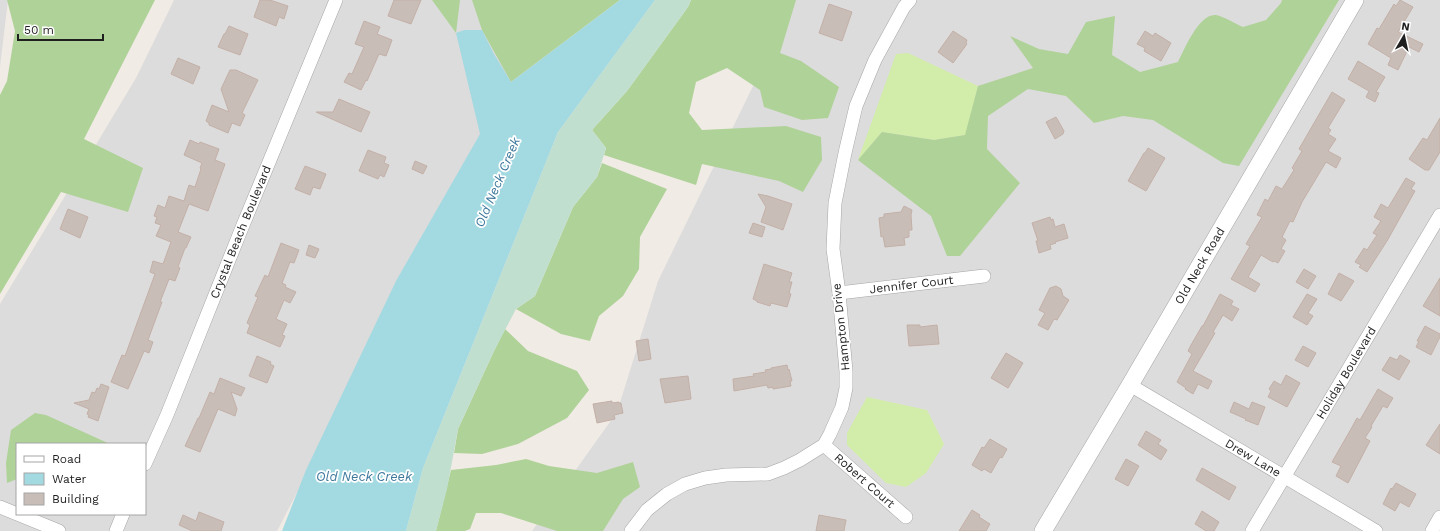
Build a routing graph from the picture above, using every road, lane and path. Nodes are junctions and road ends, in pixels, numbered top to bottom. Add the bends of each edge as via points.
1 (336, 0) edge
2 (910, 0) edge
3 (1355, 0) edge
4 (1440, 215) edge
5 (984, 276) dead end
6 (839, 293) junction
7 (1130, 385) junction
8 (824, 445) junction
9 (146, 462) edge
10 (1285, 476) junction
11 (0, 507) edge
12 (16, 514) edge
13 (19, 515) edge
14 (123, 515) edge
15 (906, 517) dead end
16 (1440, 517) edge
17 (58, 531) edge
18 (116, 531) edge
19 (630, 531) edge
20 (1043, 531) edge
21 (1252, 531) edge
22 (1376, 531) edge
23 (1432, 531) edge

1 - 9 street, Crystal Beach Boulevard
2 - 6 street, Hampton Drive via 875,60 856,106 834,202 833,249
3 - 7 street, Old Neck Road
4 - 10 street, Holiday Boulevard
5 - 6 street, Jennifer Court
6 - 8 street, Hampton Drive via 846,388 842,407
7 - 10 street, Drew Lane
7 - 20 street, Old Neck Road
8 - 15 street, Robert Court
8 - 19 street via 789,466 768,474 726,475 685,484 647,510
10 - 21 street, Holiday Boulevard
10 - 22 street, Drew Lane
11 - 12 street
13 - 17 street
14 - 18 street
16 - 23 street

